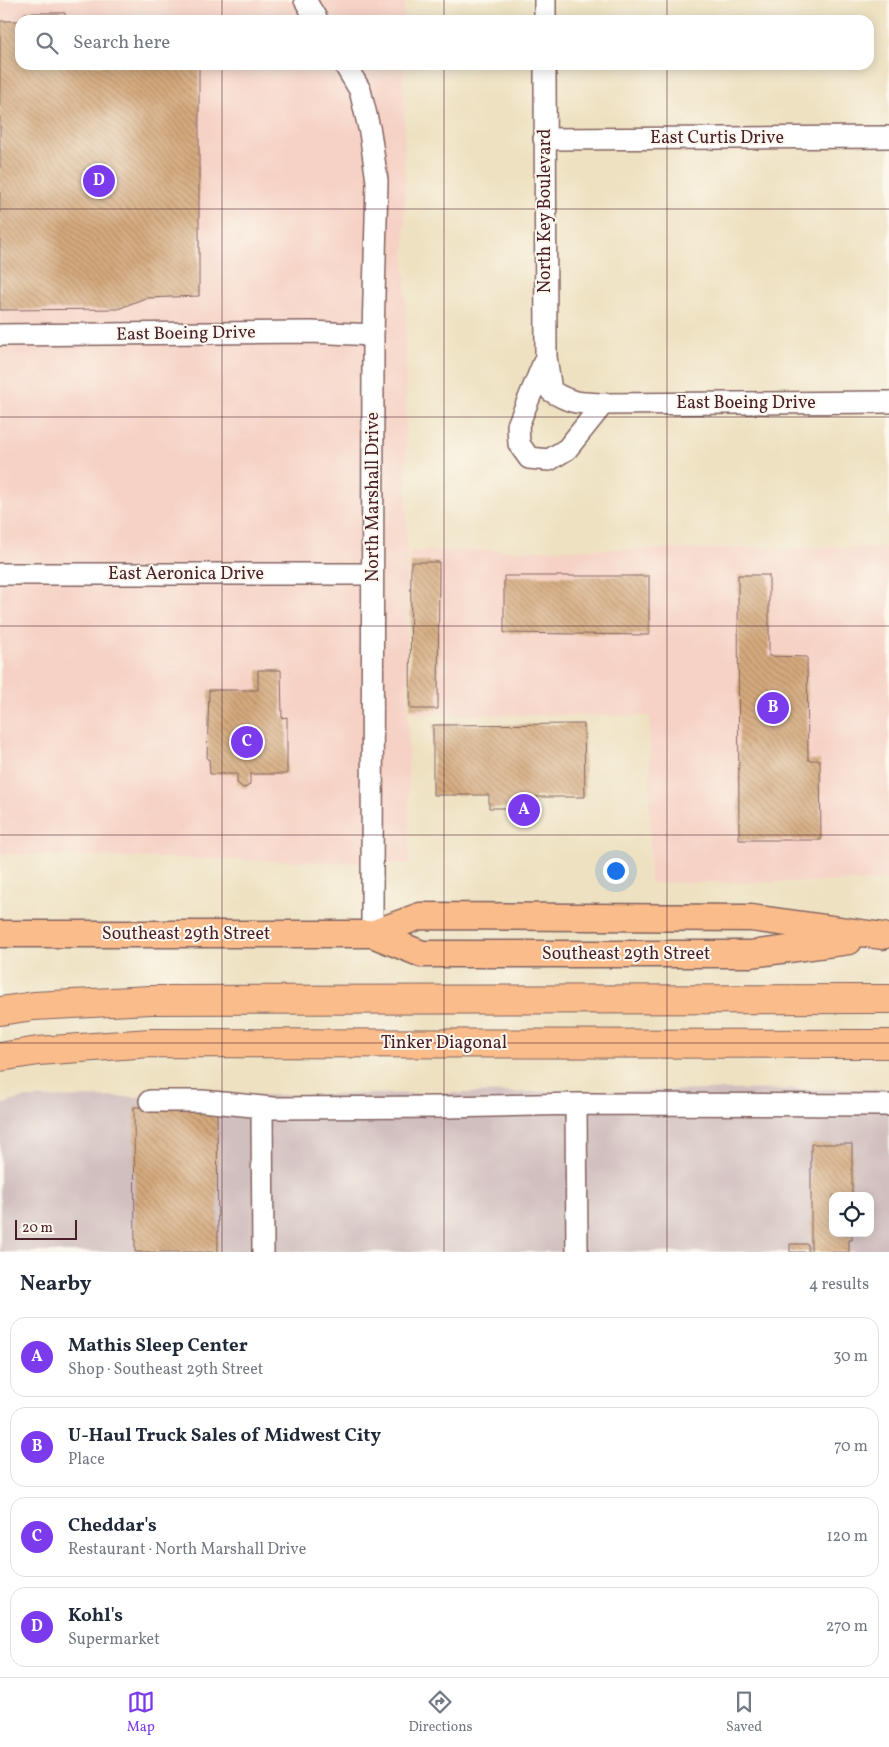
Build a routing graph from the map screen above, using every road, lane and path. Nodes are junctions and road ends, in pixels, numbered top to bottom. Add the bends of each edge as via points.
1 (305, 0) edge
2 (545, 0) edge
3 (314, 15) edge
4 (545, 15) edge
5 (348, 70) edge
6 (545, 70) edge
7 (889, 138) edge
8 (544, 139) junction
9 (0, 335) edge
10 (373, 335) junction
11 (546, 357) junction
12 (889, 402) edge
13 (603, 404) junction
14 (0, 574) edge
15 (372, 574) junction
16 (0, 934) edge
17 (372, 934) junction
18 (886, 936) edge
19 (889, 999) edge
20 (0, 1011) edge
21 (889, 1044) edge
22 (0, 1057) edge
23 (150, 1101) dead end
24 (576, 1104) junction
25 (889, 1105) edge
26 (262, 1107) junction
27 (263, 1252) edge
28 (577, 1252) edge

1 - 3 street
2 - 4 street
5 - 10 street, North Marshall Drive via 360,90 377,181
6 - 8 street, North Key Boulevard
7 - 8 street, East Curtis Drive
8 - 11 street, North Key Boulevard
9 - 10 street, East Boeing Drive via 311,332
10 - 15 street, North Marshall Drive
11 - 13 street, North Key Boulevard via 551,391 565,400
11 - 13 street, North Key Boulevard via 518,425 519,444 529,458 549,460 567,449
12 - 13 street, East Boeing Drive
14 - 15 street, East Aeronica Drive
15 - 17 street, North Marshall Drive
16 - 17 main road, Southeast 29th Street
17 - 18 main road, Southeast 29th Street via 420,916 751,918
17 - 18 main road, Southeast 29th Street via 422,954 751,954
19 - 20 highway via 150,1000
21 - 22 highway, Tinker Diagonal via 150,1043
23 - 26 street via 202,1101
24 - 25 street
24 - 26 street
24 - 28 street
26 - 27 street

